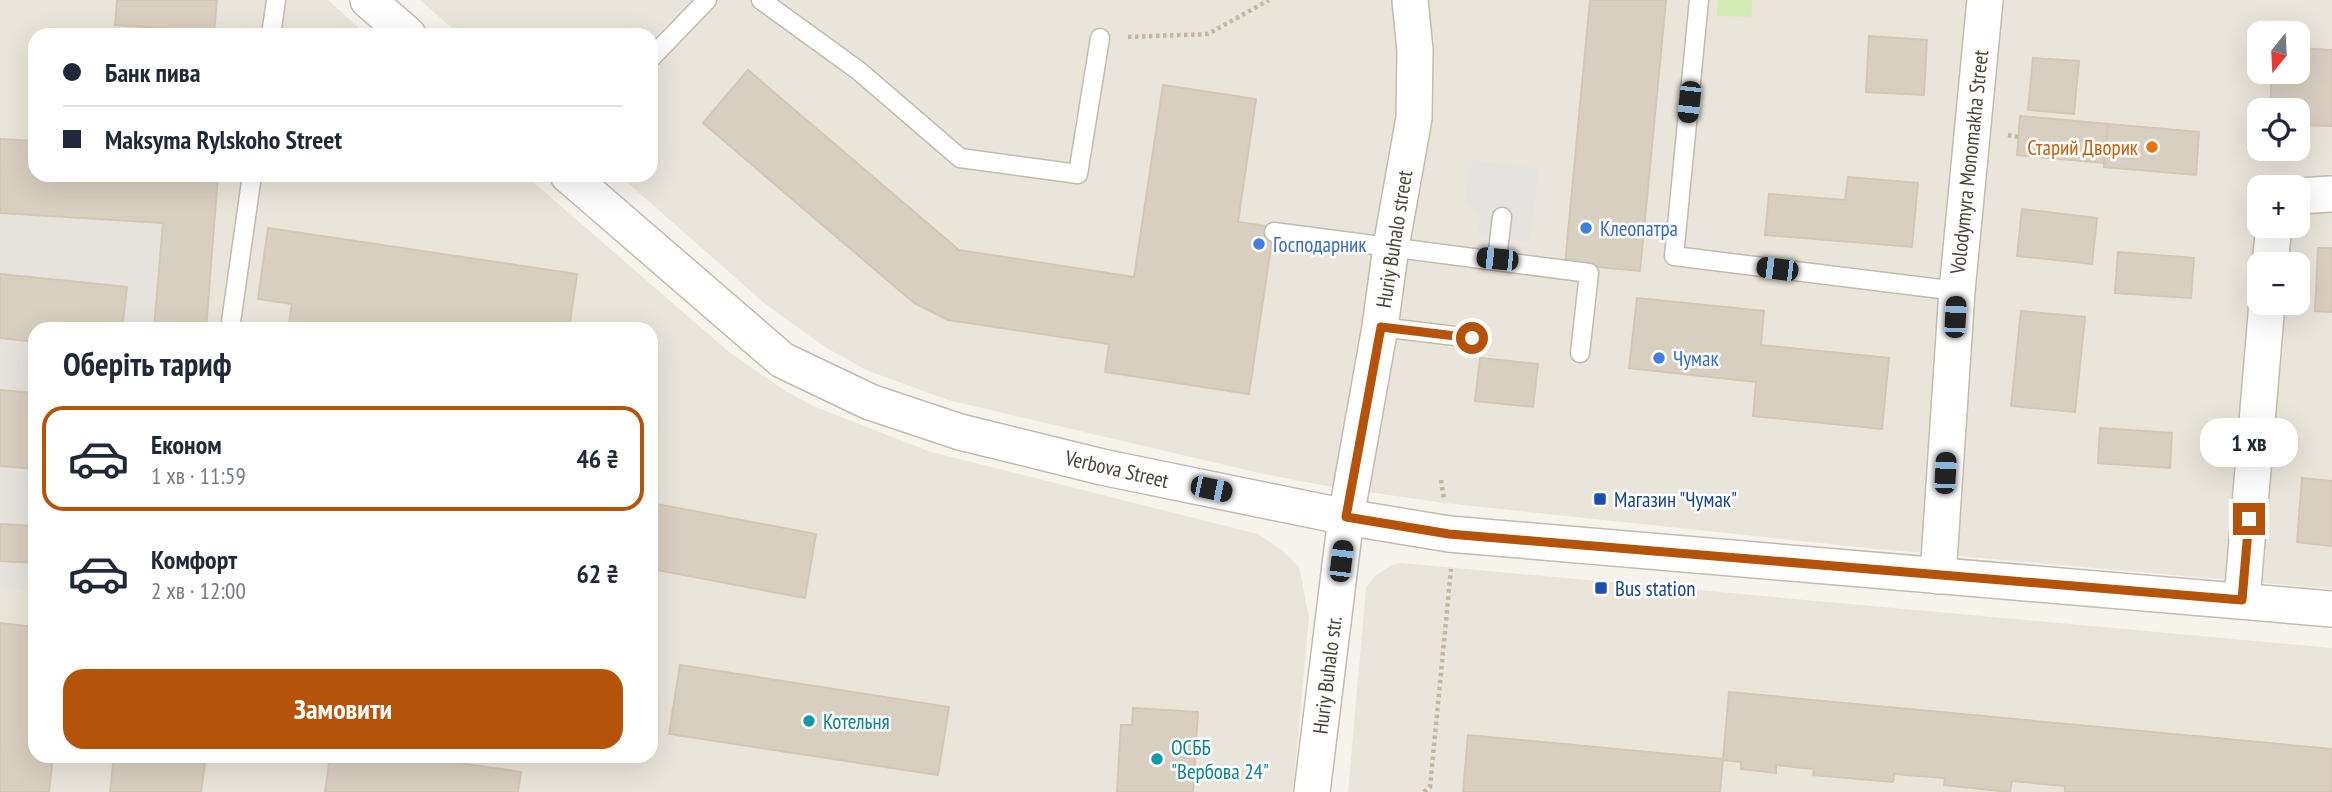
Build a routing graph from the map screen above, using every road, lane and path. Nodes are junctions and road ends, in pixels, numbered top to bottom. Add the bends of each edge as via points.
1 (276, 0) edge
2 (368, 0) edge
3 (707, 0) edge
4 (761, 0) edge
5 (1269, 0) edge
6 (1410, 0) edge
7 (1699, 0) edge
8 (1985, 0) edge
9 (272, 28) edge
10 (400, 28) edge
11 (1100, 38) joint
12 (658, 51) edge
13 (251, 182) edge
14 (576, 182) edge
15 (2332, 194) edge
16 (2310, 195) edge
17 (1502, 217) dead end
18 (1274, 232) dead end
19 (1391, 247) junction
20 (1497, 259) junction
21 (1957, 291) junction
22 (2266, 315) edge
23 (231, 322) edge
24 (1381, 327) junction
25 (1472, 338) dead end
26 (1580, 353) dead end
27 (1441, 480) dead end
28 (1346, 517) junction
29 (1449, 534) junction
30 (1938, 576) junction
31 (2242, 600) junction
32 (2332, 609) edge
33 (1312, 792) edge
34 (1424, 792) edge

1 - 9 lane
2 - 10 street
3 - 12 lane
4 - 11 lane via 859,71 960,158 1077,174
5 - 11 path via 1208,34
6 - 19 street, Huriy Buhalo street via 1414,118
7 - 21 lane via 1674,256
8 - 21 street, Volodymyra Monomakha Street
13 - 23 lane
14 - 28 street, Verbova Street via 782,360 870,402 960,432 1102,467
15 - 16 street
17 - 20 lane
18 - 19 lane
19 - 20 lane
19 - 24 street, Huriy Buhalo street
20 - 26 lane via 1589,273
21 - 30 street, Volodymyra Monomakha Street
22 - 31 street
24 - 25 lane
24 - 28 street, Huriy Buhalo street
27 - 29 path
28 - 29 street, Verbova Street
28 - 33 street, Huriy Buhalo str.
29 - 30 street, Verbova Street
29 - 34 path via 1451,570 1430,787
30 - 31 street, Verbova Street
31 - 32 street, Verbova Street

